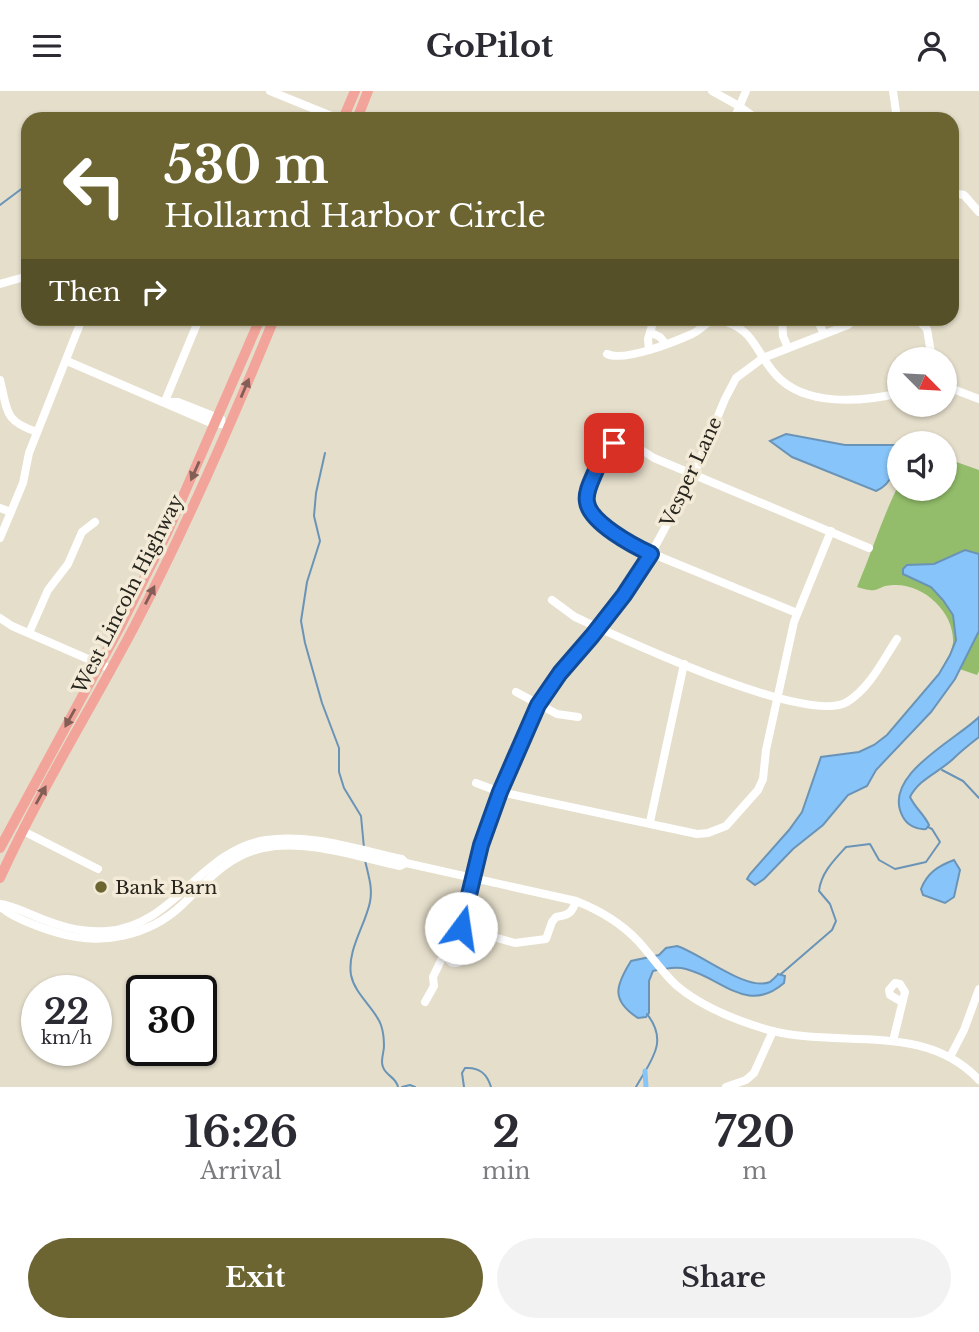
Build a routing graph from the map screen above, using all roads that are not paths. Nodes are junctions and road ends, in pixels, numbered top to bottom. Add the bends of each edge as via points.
1 (270, 91) edge
2 (355, 91) edge
3 (368, 91) edge
4 (712, 91) edge
5 (746, 91) edge
6 (893, 91) edge
7 (739, 106) junction
8 (321, 112) edge
9 (344, 112) edge
10 (360, 112) edge
11 (737, 112) edge
12 (747, 112) edge
13 (896, 112) edge
14 (959, 194) edge
15 (979, 212) edge
16 (21, 278) edge
17 (0, 284) edge
18 (79, 326) edge
19 (196, 326) edge
20 (257, 326) edge
21 (271, 326) edge
22 (652, 326) edge
23 (704, 326) edge
24 (732, 326) edge
25 (782, 326) edge
26 (820, 326) edge
27 (845, 326) edge
28 (924, 326) edge
29 (650, 332) junction
30 (824, 334) junction
31 (665, 343) junction
32 (930, 347) edge
33 (788, 348) junction
34 (649, 349) junction
35 (607, 354) dead end
36 (764, 358) junction
37 (67, 361) junction
38 (0, 380) edge
39 (957, 391) edge
40 (887, 396) edge
41 (979, 399) edge
42 (165, 401) junction
43 (217, 421) junction
44 (229, 425) junction
45 (37, 432) junction
46 (692, 473) junction
47 (0, 508) edge
48 (11, 512) junction
49 (95, 522) dead end
50 (831, 531) junction
51 (0, 538) edge
52 (869, 548) dead end
53 (651, 554) junction
54 (552, 600) dead end
55 (797, 613) junction
56 (0, 618) edge
57 (599, 628) junction
58 (29, 633) junction
59 (897, 639) dead end
60 (99, 664) junction
61 (684, 664) junction
62 (111, 669) junction
63 (516, 692) dead end
64 (774, 697) junction
65 (538, 705) junction
66 (578, 717) dead end
67 (476, 783) dead end
68 (500, 792) junction
69 (650, 822) junction
70 (21, 832) junction
71 (0, 848) edge
72 (98, 869) dead end
73 (474, 877) junction
74 (0, 878) edge
75 (576, 901) junction
76 (0, 905) edge
77 (461, 928) junction
78 (979, 989) edge
79 (425, 1002) dead end
80 (902, 1002) dead end
81 (773, 1031) junction
82 (893, 1041) junction
83 (950, 1056) junction
84 (979, 1080) edge
85 (741, 1085) edge
86 (726, 1087) edge

1 - 8 street
2 - 9 main road
3 - 10 main road
4 - 7 street
5 - 7 street
6 - 13 street
7 - 11 street
7 - 12 street
14 - 15 street
16 - 17 street
18 - 37 street
19 - 42 street
20 - 43 main road, West Lincoln Highway
44 -> 21 main road, West Lincoln Highway
22 - 29 street
23 - 31 street
24 - 36 street via 752,337
25 - 33 street
26 - 30 street
27 - 30 street, Vesper Lane
28 - 32 street
29 - 31 street
29 - 34 street
30 - 33 street, Vesper Lane
31 - 34 street
33 - 36 street, Vesper Lane
34 - 35 street via 617,357
36 - 40 street via 778,377 816,395 845,400
36 - 46 street, Vesper Lane via 736,378
37 - 42 street
37 - 45 street
38 - 45 street via 8,415 18,426
39 - 41 street
42 - 43 street via 178,402
43 - 44 street
43 -> 60 main road, West Lincoln Highway via 162,545
62 -> 44 main road, West Lincoln Highway via 173,550
45 - 48 street
46 - 50 street
46 - 53 street, Vesper Lane
46 - 53 street via 654,459 629,442 614,443 604,453 587,493 588,508 628,543
47 - 48 street
48 - 51 street
49 - 58 street via 82,532
50 - 52 street
50 - 55 street
53 - 55 street
53 - 57 street, Vesper Lane
54 - 57 street
55 - 64 street
56 - 58 street
57 - 61 street
57 - 65 street, Vesper Lane
58 - 60 street
59 - 64 street via 868,683 847,702 827,707
60 - 62 street
60 -> 71 main road, West Lincoln Highway
61 - 64 street
61 - 69 street
70 -> 62 main road, West Lincoln Highway
63 - 65 street
64 - 69 street via 763,779 726,826 697,834
65 - 66 street
65 - 68 street, Vesper Lane
67 - 68 street
68 - 69 street
68 - 73 street, Vesper Lane
70 - 72 street
70 - 74 main road, West Lincoln Highway
73 - 75 street
73 - 76 street via 312,840 283,838 226,854 160,912 129,927 72,930
73 - 77 street, Vesper Lane
75 - 77 street via 572,912 552,922 546,939 515,943
75 - 81 street via 620,925 672,982 697,1000
77 - 79 street, Vesper Lane via 453,929
78 - 83 street
80 - 82 street
81 - 82 street via 800,1037
81 - 85 street via 754,1073
82 - 83 street via 919,1044
83 - 84 street
85 - 86 street

